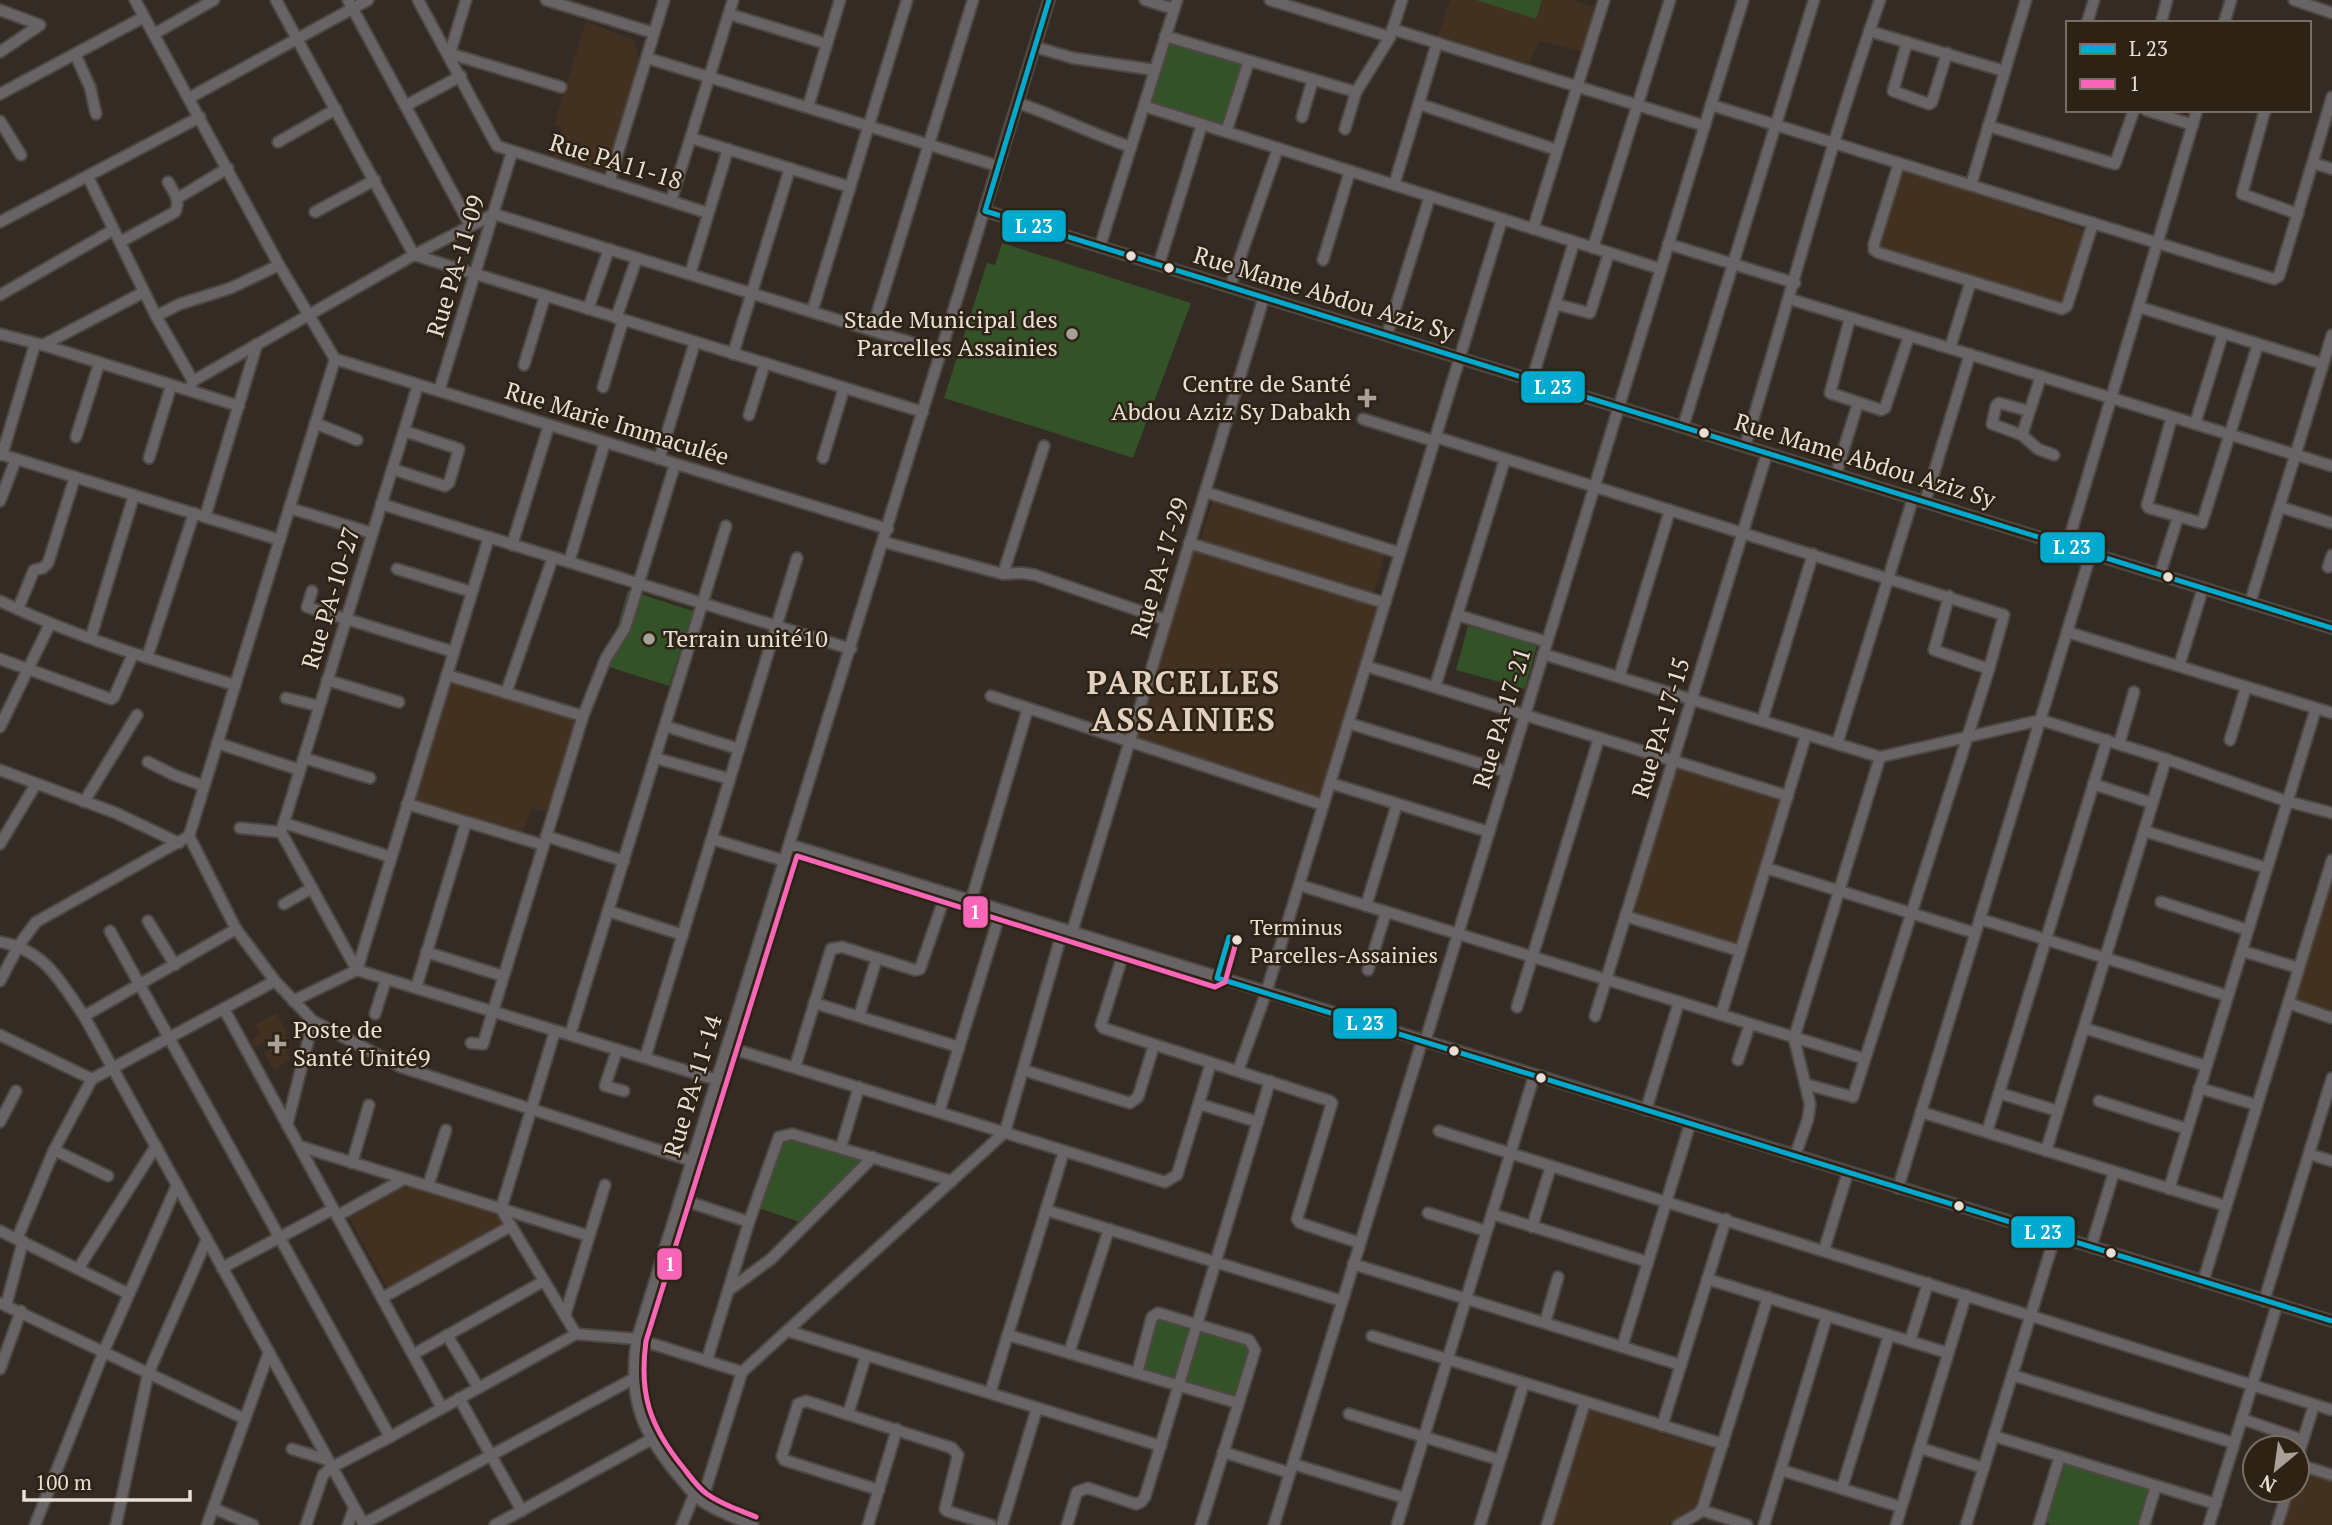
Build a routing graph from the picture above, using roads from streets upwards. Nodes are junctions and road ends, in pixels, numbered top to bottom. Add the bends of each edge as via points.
1 (135, 0) edge
2 (214, 0) edge
3 (276, 0) edge
4 (368, 0) edge
5 (418, 0) edge
6 (466, 0) edge
7 (546, 0) edge
8 (664, 0) edge
9 (733, 0) edge
10 (840, 0) edge
11 (907, 0) edge
12 (973, 0) edge
13 (1049, 0) edge
14 (1145, 0) edge
15 (1270, 0) edge
16 (1402, 0) edge
17 (1604, 0) edge
18 (1670, 0) edge
19 (1814, 0) edge
20 (1880, 0) edge
21 (2026, 0) edge
22 (2094, 0) edge
23 (2167, 0) edge
24 (2231, 0) edge
25 (2294, 0) edge
26 (1739, 1) edge
27 (1175, 4) edge
28 (350, 5) edge
29 (0, 10) edge
30 (729, 13) junction
31 (2332, 13) edge
32 (144, 17) junction
33 (2088, 21) edge
34 (2162, 21) edge
35 (2225, 21) edge
36 (1870, 31) junction
37 (654, 33) junction
38 (1391, 33) junction
39 (154, 34) junction
40 (1165, 36) junction
41 (298, 39) junction
42 (1907, 42) junction
43 (1437, 43) junction
44 (827, 44) junction
45 (1035, 47) junction
46 (0, 52) edge
47 (449, 53) junction
48 (1947, 53) junction
49 (75, 54) junction
50 (647, 58) junction
51 (1249, 61) junction
52 (1155, 70) junction
53 (2004, 71) junction
54 (461, 76) junction
55 (709, 77) junction
56 (1313, 79) junction
57 (1577, 86) junction
58 (561, 87) dead end
59 (1356, 92) junction
60 (0, 94) edge
61 (2332, 97) edge
62 (189, 98) junction
63 (1018, 103) junction
64 (1419, 104) junction
65 (1637, 105) junction
66 (1711, 105) junction
67 (405, 106) junction
68 (1144, 106) junction
69 (807, 107) junction
70 (336, 109) junction
71 (2133, 112) edge
72 (2152, 112) edge
73 (2196, 112) edge
74 (2264, 112) edge
75 (96, 114) dead end
76 (200, 117) junction
77 (1302, 117) dead end
78 (0, 121) edge
79 (1202, 124) junction
80 (1705, 125) junction
81 (1776, 125) junction
82 (2193, 125) junction
83 (869, 126) junction
84 (1988, 126) junction
85 (1345, 129) dead end
86 (1227, 132) junction
87 (691, 138) junction
88 (278, 142) dead end
89 (1833, 143) junction
90 (928, 145) junction
91 (1131, 147) junction
92 (1278, 148) junction
93 (728, 149) junction
94 (1557, 150) junction
95 (512, 152) junction
96 (21, 155) dead end
97 (1899, 163) junction
98 (2313, 163) junction
99 (998, 166) junction
100 (790, 168) junction
101 (228, 169) junction
102 (2332, 169) edge
103 (1350, 171) junction
104 (88, 177) junction
105 (375, 180) junction
106 (168, 182) dead end
107 (609, 182) junction
108 (1394, 185) junction
109 (1970, 185) junction
110 (850, 187) junction
111 (1430, 196) junction
112 (177, 198) junction
113 (671, 201) junction
114 (985, 211) junction
115 (316, 212) dead end
116 (708, 213) junction
117 (494, 214) junction
118 (2298, 214) junction
119 (1502, 219) junction
120 (0, 222) edge
121 (2093, 223) junction
122 (470, 225) junction
123 (1533, 229) junction
124 (113, 230) junction
125 (120, 242) junction
126 (1574, 242) junction
127 (2158, 243) junction
128 (1668, 244) junction
129 (1100, 246) junction
130 (1593, 248) junction
131 (609, 249) junction
132 (1609, 253) junction
133 (414, 255) junction
134 (637, 258) junction
135 (1323, 260) dead end
136 (1159, 264) junction
137 (1733, 264) junction
138 (279, 265) junction
139 (1661, 269) junction
140 (475, 274) junction
141 (690, 274) junction
142 (1971, 281) junction
143 (1795, 283) junction
144 (1230, 286) junction
145 (145, 292) junction
146 (752, 293) junction
147 (0, 295) edge
148 (545, 296) junction
149 (1264, 297) junction
150 (1790, 299) junction
151 (1555, 304) junction
152 (2139, 307) junction
153 (588, 309) junction
154 (812, 312) junction
155 (309, 314) junction
156 (156, 316) junction
157 (1850, 318) junction
158 (620, 319) junction
159 (872, 330) junction
160 (2223, 333) junction
161 (0, 334) edge
162 (1387, 335) junction
163 (2332, 335) edge
164 (1909, 336) junction
165 (695, 342) junction
166 (257, 344) junction
167 (2258, 344) junction
168 (39, 345) junction
169 (1950, 348) junction
170 (942, 352) junction
171 (733, 354) junction
172 (1970, 354) junction
173 (1460, 358) junction
174 (335, 359) junction
175 (765, 363) junction
176 (99, 364) junction
177 (2323, 364) junction
178 (524, 365) dead end
179 (2040, 376) junction
180 (1532, 380) junction
181 (418, 384) junction
182 (171, 386) junction
183 (192, 386) junction
184 (603, 387) dead end
185 (844, 388) junction
186 (439, 391) junction
187 (2111, 398) junction
188 (1858, 403) junction
189 (239, 406) junction
190 (1619, 407) junction
191 (2029, 411) junction
192 (923, 412) junction
193 (749, 415) dead end
194 (2172, 417) junction
195 (1363, 419) dead end
196 (315, 423) junction
197 (2195, 424) junction
198 (549, 425) junction
199 (1684, 427) junction
200 (404, 430) junction
201 (2022, 435) junction
202 (2231, 435) junction
203 (76, 437) dead end
204 (1435, 439) junction
205 (357, 440) dead end
206 (605, 442) junction
207 (1044, 446) dead end
208 (1745, 446) junction
209 (1767, 453) junction
210 (1, 454) edge
211 (2054, 455) dead end
212 (2295, 455) junction
213 (149, 457) dead end
214 (823, 458) dead end
215 (16, 459) junction
216 (659, 459) junction
217 (1505, 459) junction
218 (675, 464) junction
219 (2332, 466) edge
220 (392, 469) junction
221 (1836, 474) junction
222 (75, 477) junction
223 (1594, 486) junction
224 (1205, 492) junction
225 (134, 495) junction
226 (1913, 498) junction
227 (0, 501) edge
228 (1925, 502) junction
229 (381, 504) junction
230 (2280, 507) junction
231 (289, 508) junction
232 (1670, 510) junction
233 (199, 515) junction
234 (2178, 517) junction
235 (2332, 523) edge
236 (726, 526) dead end
237 (888, 530) junction
238 (1743, 532) junction
239 (372, 533) junction
240 (489, 537) junction
241 (280, 540) junction
242 (884, 542) junction
243 (1189, 542) junction
244 (512, 545) junction
245 (2067, 546) junction
246 (1400, 553) junction
247 (2091, 553) junction
248 (1814, 554) junction
249 (2332, 555) edge
250 (553, 557) junction
251 (797, 558) dead end
252 (569, 562) junction
253 (2328, 567) dead end
254 (397, 569) dead end
255 (1003, 574) junction
256 (2160, 575) junction
257 (1888, 577) junction
258 (639, 584) junction
259 (2203, 588) junction
260 (312, 592) dead end
261 (472, 592) junction
262 (1949, 596) junction
263 (0, 601) edge
264 (702, 603) junction
265 (1385, 603) junction
266 (2250, 603) junction
267 (18, 609) junction
268 (1457, 615) junction
269 (346, 619) junction
270 (1166, 620) junction
271 (50, 624) junction
272 (777, 626) junction
273 (2332, 628) edge
274 (2067, 632) junction
275 (91, 637) junction
276 (1545, 648) junction
277 (851, 649) junction
278 (454, 652) junction
279 (133, 654) junction
280 (147, 658) junction
281 (0, 659) edge
282 (1366, 666) junction
283 (2179, 666) junction
284 (27, 669) junction
285 (1989, 669) junction
286 (447, 674) junction
287 (1619, 677) junction
288 (327, 680) junction
289 (235, 685) junction
290 (1435, 687) junction
291 (2246, 687) junction
292 (506, 692) junction
293 (2134, 692) dead end
294 (991, 696) dead end
295 (286, 698) dead end
296 (1692, 699) junction
297 (399, 702) dead end
298 (2332, 702) edge
299 (319, 706) junction
300 (4, 708) edge
301 (1028, 708) junction
302 (2323, 710) edge
303 (137, 715) dead end
304 (1524, 715) junction
305 (583, 716) junction
306 (2040, 720) junction
307 (1762, 721) junction
308 (1348, 723) junction
309 (665, 726) junction
310 (0, 727) edge
311 (1806, 735) junction
312 (1599, 737) junction
313 (1967, 737) junction
314 (2106, 740) junction
315 (2230, 740) dead end
316 (1129, 741) junction
317 (217, 743) junction
318 (1837, 744) junction
319 (2119, 744) junction
320 (739, 749) junction
321 (1880, 757) junction
322 (304, 758) junction
323 (655, 758) junction
324 (2166, 759) junction
325 (1673, 760) junction
326 (148, 762) dead end
327 (0, 770) edge
328 (300, 770) junction
329 (1507, 772) junction
330 (370, 778) dead end
331 (730, 779) junction
332 (1330, 783) junction
333 (36, 784) junction
334 (2093, 784) junction
335 (204, 786) junction
336 (1788, 796) junction
337 (2286, 801) junction
338 (84, 802) junction
339 (2152, 803) junction
340 (407, 804) junction
341 (1397, 804) junction
342 (1323, 805) junction
343 (2332, 813) edge
344 (466, 822) junction
345 (282, 827) junction
346 (240, 828) dead end
347 (2144, 831) junction
348 (1489, 832) junction
349 (189, 836) junction
350 (712, 839) junction
351 (545, 841) junction
352 (178, 843) junction
353 (0, 844) edge
354 (791, 845) junction
355 (391, 857) junction
356 (624, 861) junction
357 (785, 861) junction
358 (2332, 863) edge
359 (1766, 868) junction
360 (2267, 868) junction
361 (1299, 885) junction
362 (312, 888) junction
363 (1839, 891) junction
364 (946, 893) junction
365 (971, 901) junction
366 (2161, 902) dead end
367 (284, 904) dead end
368 (1366, 906) junction
369 (1001, 910) junction
370 (608, 911) junction
371 (1386, 912) junction
372 (1911, 913) junction
373 (1625, 916) junction
374 (1980, 919) junction
375 (148, 921) dead end
376 (236, 929) junction
377 (1067, 930) junction
378 (2248, 930) junction
379 (110, 931) dead end
380 (1975, 933) junction
381 (682, 934) junction
382 (1458, 934) junction
383 (2046, 940) junction
384 (0, 942) edge
385 (19, 945) junction
386 (1125, 948) junction
387 (1740, 951) junction
388 (2242, 951) junction
389 (426, 953) junction
390 (1532, 957) junction
391 (877, 958) junction
392 (2105, 958) junction
393 (174, 964) junction
394 (2299, 968) junction
395 (357, 970) junction
396 (1368, 970) dead end
397 (503, 976) junction
398 (386, 979) junction
399 (1606, 980) junction
400 (0, 981) edge
401 (275, 981) junction
402 (140, 984) junction
403 (416, 988) junction
404 (1266, 993) junction
405 (2228, 996) junction
406 (293, 1001) junction
407 (1679, 1002) junction
408 (814, 1003) junction
409 (2288, 1003) junction
410 (1517, 1007) dead end
411 (224, 1009) junction
412 (492, 1011) junction
413 (375, 1014) dead end
414 (1721, 1015) junction
415 (84, 1016) junction
416 (859, 1016) junction
417 (1595, 1016) dead end
418 (2332, 1018) edge
419 (313, 1021) junction
420 (1749, 1024) junction
421 (2084, 1028) junction
422 (555, 1031) junction
423 (0, 1035) edge
424 (570, 1035) junction
425 (169, 1038) junction
426 (1794, 1038) junction
427 (1423, 1041) junction
428 (471, 1043) dead end
429 (1154, 1045) junction
430 (727, 1047) junction
431 (959, 1047) junction
432 (617, 1049) junction
433 (645, 1058) junction
434 (1865, 1059) junction
435 (1738, 1060) dead end
436 (1211, 1063) junction
437 (2206, 1066) junction
438 (113, 1068) junction
439 (795, 1068) junction
440 (1023, 1070) junction
441 (1238, 1071) junction
442 (1534, 1076) junction
443 (2332, 1078) edge
444 (92, 1079) junction
445 (717, 1080) junction
446 (1270, 1081) junction
447 (1805, 1084) junction
448 (859, 1087) junction
449 (2200, 1088) junction
450 (16, 1091) dead end
451 (624, 1091) dead end
452 (1999, 1093) junction
453 (2099, 1101) dead end
454 (1199, 1104) junction
455 (369, 1105) dead end
456 (2257, 1105) junction
457 (530, 1110) junction
458 (1646, 1110) junction
459 (2058, 1111) junction
460 (939, 1112) junction
461 (1921, 1112) junction
462 (0, 1122) edge
463 (1258, 1122) junction
464 (1690, 1124) junction
465 (287, 1125) junction
466 (2187, 1129) junction
467 (446, 1130) dead end
468 (1439, 1131) dead end
469 (1005, 1132) junction
470 (1987, 1132) junction
471 (156, 1146) junction
472 (299, 1146) junction
473 (841, 1147) junction
474 (54, 1150) junction
475 (1064, 1150) junction
476 (2046, 1151) junction
477 (1510, 1153) junction
478 (2309, 1154) junction
479 (1795, 1156) junction
480 (873, 1157) junction
481 (692, 1161) junction
482 (2332, 1161) edge
483 (352, 1163) junction
484 (1552, 1166) junction
485 (1849, 1172) junction
486 (2114, 1172) junction
487 (108, 1176) dead end
488 (404, 1179) junction
489 (952, 1181) junction
490 (177, 1185) junction
491 (605, 1185) dead end
492 (428, 1186) junction
493 (1898, 1188) junction
494 (2169, 1189) junction
495 (680, 1199) junction
496 (1666, 1201) junction
497 (2226, 1206) junction
498 (500, 1209) junction
499 (1046, 1210) junction
500 (335, 1212) junction
501 (1428, 1213) dead end
502 (1492, 1214) junction
503 (1726, 1219) junction
504 (749, 1222) junction
505 (511, 1226) junction
506 (1532, 1227) junction
507 (1109, 1229) junction
508 (0, 1231) edge
509 (1486, 1231) junction
510 (589, 1236) junction
511 (2055, 1236) junction
512 (279, 1237) junction
513 (207, 1239) junction
514 (20, 1240) junction
515 (1360, 1243) junction
516 (2091, 1247) junction
517 (1824, 1250) junction
518 (1215, 1262) junction
519 (1648, 1262) junction
520 (1353, 1264) junction
521 (222, 1268) junction
522 (78, 1269) junction
523 (1558, 1277) dead end
524 (1707, 1279) junction
525 (544, 1281) junction
526 (2203, 1282) junction
527 (1928, 1283) junction
528 (729, 1290) junction
529 (129, 1294) junction
530 (1966, 1295) junction
531 (1768, 1297) junction
532 (382, 1298) junction
533 (1466, 1299) junction
534 (1342, 1301) junction
535 (2264, 1301) junction
536 (3, 1304) edge
537 (2277, 1304) junction
538 (21, 1311) junction
539 (565, 1315) junction
540 (2030, 1315) junction
541 (1827, 1316) junction
542 (2332, 1321) edge
543 (1545, 1323) junction
544 (1196, 1325) junction
545 (788, 1331) junction
546 (576, 1334) junction
547 (447, 1335) junction
548 (1007, 1335) junction
549 (1889, 1335) junction
550 (1372, 1336) dead end
551 (637, 1339) junction
552 (1910, 1341) junction
553 (1622, 1347) junction
554 (104, 1351) junction
555 (269, 1352) junction
556 (3, 1353) edge
557 (1069, 1353) junction
558 (1948, 1353) junction
559 (414, 1354) junction
560 (866, 1355) junction
561 (1448, 1359) junction
562 (707, 1360) junction
563 (1681, 1365) junction
564 (0, 1369) edge
565 (742, 1373) junction
566 (1137, 1373) junction
567 (148, 1374) junction
568 (2012, 1375) junction
569 (633, 1379) junction
570 (1524, 1383) junction
571 (1180, 1385) junction
572 (2252, 1386) junction
573 (478, 1387) junction
574 (990, 1393) junction
575 (459, 1398) junction
576 (1585, 1402) junction
577 (1238, 1403) junction
578 (2314, 1405) junction
579 (442, 1408) junction
580 (1037, 1408) junction
581 (2332, 1410) edge
582 (848, 1414) junction
583 (1349, 1414) dead end
584 (245, 1419) junction
585 (2242, 1419) junction
586 (1662, 1426) junction
587 (897, 1429) junction
588 (2286, 1434) edge
589 (2305, 1434) edge
590 (1994, 1436) junction
591 (390, 1437) junction
592 (1424, 1437) junction
593 (650, 1440) junction
594 (2234, 1443) junction
595 (1723, 1444) junction
596 (1161, 1446) junction
597 (1920, 1448) junction
598 (292, 1449) dead end
599 (1223, 1452) junction
600 (491, 1455) junction
601 (2060, 1456) junction
602 (1500, 1460) junction
603 (330, 1463) junction
604 (2311, 1467) edge
605 (1291, 1468) junction
606 (1984, 1468) junction
607 (1781, 1470) junction
608 (2332, 1475) edge
609 (2156, 1486) junction
610 (1842, 1488) junction
611 (878, 1490) junction
612 (698, 1498) junction
613 (1405, 1498) junction
614 (2216, 1504) junction
615 (2284, 1504) edge
616 (354, 1507) junction
617 (1901, 1507) junction
618 (213, 1508) junction
619 (1701, 1510) junction
620 (522, 1511) junction
621 (35, 1525) edge
622 (116, 1525) edge
623 (207, 1525) edge
624 (253, 1525) edge
625 (306, 1525) edge
626 (348, 1525) edge
627 (363, 1525) edge
628 (495, 1525) edge
629 (681, 1525) edge
630 (753, 1525) edge
631 (868, 1525) edge
632 (991, 1525) edge
633 (1002, 1525) edge
634 (1067, 1525) edge
635 (1201, 1525) edge
636 (1274, 1525) edge
637 (1397, 1525) edge
638 (1480, 1525) edge
639 (1547, 1525) edge
640 (1678, 1525) edge
641 (1747, 1525) edge
642 (1763, 1525) edge
643 (1896, 1525) edge
644 (1966, 1525) edge
645 (2039, 1525) edge
646 (2144, 1525) edge
647 (2209, 1525) edge
648 (2277, 1525) edge

1 - 32 street
2 - 39 street
3 - 41 street
4 - 28 street
5 - 47 street
6 - 47 street
7 - 37 street
8 - 37 street
9 - 30 street
10 - 44 street
11 - 83 street
12 - 90 street
13 - 45 street, Rue PA-11-14
14 - 27 street
15 - 38 street
16 - 38 street
17 - 57 street
18 - 65 street
19 - 81 street
20 - 36 street
21 - 53 street
22 - 33 street
23 - 34 street
24 - 35 street
25 - 31 street
26 - 66 street, Rue PA-17-21
27 - 40 street
28 - 41 street
28 - 67 street
29 - 46 street via 40,25
30 - 44 street
30 - 55 street
32 - 39 street
32 - 49 street
36 - 42 street
36 - 89 street
37 - 50 street
38 - 43 street
38 - 59 street
39 - 62 street
40 - 51 street
40 - 52 street
41 - 62 street
41 - 70 street
42 - 48 street
42 - 48 street via 1892,91 1929,104
43 - 57 street
43 - 64 street
44 - 69 street
45 - 52 street via 1073,58
45 - 63 street, Rue PA-11-14
47 - 54 street
47 - 58 street
48 - 53 street
49 - 60 street
49 - 75 street
50 - 55 street
50 - 107 street
51 - 56 street
51 - 86 street
52 - 68 street
53 - 84 street
54 - 67 street
54 - 95 street via 495,144
55 - 69 street
55 - 87 street
56 - 59 street
56 - 77 street
57 - 65 street
57 - 94 street
59 - 85 street
61 - 98 street
62 - 76 street
63 - 91 street
63 - 99 street, Rue PA-11-14
64 - 94 street
64 - 108 street
65 - 80 street
65 - 130 street
66 - 80 street, Rue PA-17-21
66 - 81 street
67 - 122 street
68 - 79 street
68 - 91 street
69 - 83 street
70 - 88 street
70 - 105 street
71 - 84 street via 2115,164
72 - 82 street
73 - 82 street
74 - 118 street via 2242,194
76 - 101 street
76 - 104 street
78 - 96 street
79 - 86 street
79 - 136 street
80 - 128 street, Rue PA-17-21
81 - 89 street
81 - 137 street
82 - 127 street
83 - 90 street
83 - 110 street
84 - 109 street
86 - 92 street
87 - 93 street
87 - 113 street
89 - 97 street
89 - 143 street
90 - 99 street
90 - 159 street
91 - 129 street
92 - 103 street
92 - 144 street
93 - 100 street
93 - 116 street
94 - 123 street
95 - 107 street, Rue PA11-18
95 - 117 street, Rue PA-11-09
97 - 109 street
97 - 142 street via 1874,250
98 - 102 street
98 - 118 street
99 - 114 street, Rue PA-11-14
100 - 110 street
100 - 146 street
101 - 112 street
101 - 138 street
103 - 108 street
103 - 135 street
104 - 120 street
104 - 124 street
105 - 115 street
105 - 133 street
106 - 112 street
107 - 113 street, Rue PA11-18
108 - 111 street
109 - 121 street
110 - 154 street
111 - 119 street
111 - 162 street
112 - 125 street via 175,212
113 - 116 street, Rue PA11-18
114 - 129 street, Rue Mame Abdou Aziz Sy
114 - 170 street, Rue PA-11-14
116 - 141 street
117 - 122 street
117 - 131 street
117 - 140 street, Rue PA-11-09
118 - 127 street via 2277,279
119 - 123 street
119 - 173 street
121 - 127 street
121 - 142 street via 2064,308
122 - 133 street
123 - 126 street
124 - 125 street
124 - 147 street
125 - 145 street
126 - 130 street
126 - 151 street
127 - 152 street
128 - 137 street
128 - 139 street, Rue PA-17-21
129 - 136 street, Rue Mame Abdou Aziz Sy
130 - 132 street
131 - 134 street
131 - 153 street
132 - 139 street
132 - 151 street via 1590,313
133 - 140 street
133 - 155 street
134 - 141 street
134 - 158 street
136 - 144 street, Rue Mame Abdou Aziz Sy
137 - 143 street
137 - 199 street
138 - 155 street
138 - 156 street
139 - 190 street, Rue PA-17-21
140 - 148 street
140 - 186 street, Rue PA-11-09
141 - 146 street
142 - 169 street
143 - 150 street
144 - 149 street, Rue Mame Abdou Aziz Sy
145 - 156 street
145 - 168 street
146 - 154 street
146 - 171 street
148 - 153 street
148 - 178 street
149 - 162 street, Rue Mame Abdou Aziz Sy
149 - 224 street, Rue PA-17-29
150 - 157 street
150 - 208 street
151 - 180 street
152 - 160 street
152 - 187 street
153 - 158 street
154 - 159 street
155 - 166 street
155 - 174 street
156 - 183 street
157 - 164 street
157 - 188 street via 1829,390 1833,396
158 - 165 street
158 - 184 street
159 - 170 street
160 - 167 street
160 - 197 street
161 - 168 street
162 - 173 street, Rue Mame Abdou Aziz Sy
163 - 177 street
164 - 169 street
164 - 188 street via 1885,408
165 - 171 street
165 - 216 street
166 - 183 street
166 - 189 street
167 - 177 street
167 - 202 street
168 - 176 street
168 - 210 street
169 - 172 street
170 - 192 street, Rue PA-11-14
171 - 175 street
172 - 179 street
172 - 228 street
173 - 180 street, Rue Mame Abdou Aziz Sy
173 - 204 street
174 - 181 street, Rue Marie Immaculée
174 - 196 street
175 - 185 street
175 - 193 street
176 - 182 street
176 - 203 street
177 - 212 street
179 - 187 street
179 - 191 street
180 - 190 street, Rue Mame Abdou Aziz Sy
181 - 186 street, Rue Marie Immaculée
181 - 200 street, Rue PA-10-27
182 - 183 street
182 - 213 street
183 - 189 street
185 - 192 street
185 - 214 street
186 - 198 street, Rue Marie Immaculée
187 - 194 street
187 - 245 street
188 - 221 street
189 - 233 street
190 - 199 street, Rue Mame Abdou Aziz Sy
190 - 223 street, Rue PA-17-21
191 - 201 street
191 - 201 street via 1996,406 1992,424
192 - 237 street, Rue PA-11-14
194 - 197 street
194 - 234 street via 2147,505
195 - 204 street
196 - 205 street
196 - 231 street
197 - 202 street
198 - 206 street, Rue Marie Immaculée
198 - 244 street
199 - 208 street, Rue Mame Abdou Aziz Sy
200 - 220 street, Rue PA-10-27
200 - 220 street via 459,449 449,483 445,486
201 - 211 street
202 - 212 street
202 - 234 street via 2204,519 2199,523
204 - 217 street
204 - 246 street
206 - 216 street, Rue Marie Immaculée
206 - 252 street
207 - 255 street
208 - 209 street, Rue Mame Abdou Aziz Sy
209 - 221 street, Rue Mame Abdou Aziz Sy
209 - 238 street, Rue PA-17-15
210 - 215 street
212 - 219 street
212 - 230 street
215 - 222 street
215 - 227 street
216 - 218 street, Rue Marie Immaculée
217 - 223 street
217 - 268 street
218 - 237 street, Rue Marie Immaculée
218 - 258 street
220 - 229 street, Rue PA-10-27
221 - 226 street, Rue Mame Abdou Aziz Sy
222 - 225 street
222 - 267 street via 48,564 34,570
223 - 232 street
223 - 276 street, Rue PA-17-21
224 - 243 street, Rue PA-17-29
224 - 246 street
225 - 233 street
225 - 275 street
226 - 228 street, Rue Mame Abdou Aziz Sy
226 - 257 street
228 - 245 street, Rue Mame Abdou Aziz Sy
229 - 239 street, Rue PA-10-27
229 - 240 street
230 - 235 street
230 - 266 street
231 - 239 street
231 - 241 street
232 - 238 street
232 - 287 street
233 - 241 street
233 - 280 street
234 - 256 street
236 - 264 street
237 - 242 street, Rue PA-11-14
238 - 248 street
238 - 296 street, Rue PA-17-15
239 - 269 street, Rue PA-10-27
240 - 244 street
240 - 261 street
241 - 289 street
242 - 255 street
242 - 277 street, Rue PA-11-14
243 - 265 street
243 - 270 street, Rue PA-17-29
244 - 250 street
245 - 247 street, Rue Mame Abdou Aziz Sy
246 - 265 street
247 - 256 street, Rue Mame Abdou Aziz Sy
247 - 274 street
248 - 257 street
248 - 307 street
249 - 253 street
250 - 252 street
250 - 292 street
251 - 272 street
252 - 258 street
254 - 261 street
255 - 270 street via 1035,575
256 - 259 street, Rue Mame Abdou Aziz Sy
257 - 262 street
257 - 318 street
258 - 264 street
258 - 305 street via 625,628 606,658
259 - 266 street, Rue Mame Abdou Aziz Sy
259 - 283 street
260 - 269 street via 307,607
261 - 278 street
262 - 285 street via 2004,615
262 - 285 street via 1934,650
263 - 267 street
264 - 272 street
264 - 309 street
265 - 282 street
266 - 273 street, Rue Mame Abdou Aziz Sy
267 - 271 street
268 - 276 street
268 - 290 street
269 - 278 street
269 - 288 street, Rue PA-10-27
270 - 316 street, Rue PA-17-29
271 - 275 street
271 - 284 street
272 - 277 street
272 - 320 street
274 - 283 street
274 - 306 street
275 - 279 street
276 - 287 street
276 - 304 street, Rue PA-17-21
277 - 354 street, Rue PA-11-14
278 - 286 street
279 - 280 street
279 - 284 street via 111,699
280 - 289 street
281 - 284 street
282 - 290 street
282 - 308 street
283 - 291 street
284 - 300 street
285 - 313 street
286 - 292 street
286 - 340 street
287 - 296 street
288 - 297 street
288 - 299 street, Rue PA-10-27
289 - 317 street
290 - 304 street
291 - 302 street
291 - 315 street
292 - 305 street
293 - 319 street
294 - 301 street
295 - 299 street
296 - 307 street
296 - 325 street, Rue PA-17-15
298 - 302 street
299 - 322 street, Rue PA-10-27
300 - 310 street
301 - 316 street
301 - 365 street
302 - 337 street
303 - 338 street
304 - 312 street
304 - 329 street, Rue PA-17-21
305 - 351 street
306 - 313 street
306 - 314 street
306 - 374 street
307 - 311 street
308 - 329 street
308 - 332 street
309 - 320 street
309 - 323 street
311 - 318 street
311 - 336 street
312 - 325 street
312 - 390 street
313 - 321 street
313 - 372 street
314 - 319 street
314 - 334 street
316 - 342 street
316 - 377 street, Rue PA-17-29
317 - 328 street
317 - 335 street
318 - 321 street
319 - 324 street
320 - 331 street
321 - 363 street
322 - 328 street, Rue PA-10-27
322 - 330 street
323 - 331 street
323 - 356 street
324 - 337 street
324 - 339 street
325 - 336 street
325 - 373 street, Rue PA-17-15
326 - 335 street
327 - 333 street
328 - 345 street, Rue PA-10-27
329 - 348 street, Rue PA-17-21
331 - 350 street
332 - 341 street
332 - 342 street
333 - 338 street
333 - 353 street
334 - 339 street
334 - 383 street
335 - 349 street
336 - 359 street
337 - 343 street
337 - 360 street
338 - 352 street
339 - 347 street
340 - 344 street
340 - 355 street
341 - 348 street
341 - 368 street
342 - 361 street
344 - 351 street
344 - 389 street
345 - 346 street
345 - 355 street
345 - 362 street
347 - 360 street
347 - 392 street
348 - 382 street, Rue PA-17-21
349 - 352 street
349 - 376 street
350 - 357 street
350 - 381 street
351 - 356 street
351 - 397 street
352 - 385 street via 36,922
354 - 357 street, Rue PA-11-14
354 - 364 street
355 - 395 street
356 - 370 street
357 - 430 street, Rue PA-11-14
358 - 394 street
359 - 363 street
359 - 387 street
360 - 378 street
361 - 368 street
361 - 404 street
362 - 367 street
362 - 395 street
363 - 372 street
363 - 426 street
364 - 365 street
364 - 391 street via 920,969
365 - 369 street
366 - 378 street
368 - 371 street
369 - 377 street
369 - 431 street
370 - 381 street
370 - 424 street
371 - 382 street
371 - 396 street
372 - 380 street
372 - 434 street
373 - 387 street
373 - 399 street, Rue PA-17-15
374 - 380 street
374 - 383 street
375 - 393 street
376 - 393 street
376 - 401 street
377 - 386 street
377 - 440 street, Rue PA-17-29
378 - 388 street
379 - 402 street
380 - 461 street
381 - 433 street
382 - 390 street
382 - 427 street, Rue PA-17-21
383 - 392 street
383 - 452 street
384 - 385 street
385 - 400 street
385 - 415 street via 52,970
386 - 404 street
386 - 429 street via 1101,1025
387 - 414 street
388 - 394 street
388 - 405 street
389 - 397 street
389 - 403 street
390 - 399 street
390 - 410 street
391 - 408 street via 842,947 831,949
391 - 416 street
392 - 405 street
392 - 421 street
393 - 402 street
394 - 409 street
395 - 398 street
395 - 406 street
397 - 412 street
398 - 403 street
398 - 413 street
399 - 407 street
399 - 417 street, Rue PA-17-15
401 - 406 street
401 - 411 street
402 - 415 street
402 - 425 street
403 - 412 street
404 - 427 street
404 - 441 street
405 - 437 street
406 - 419 street
407 - 414 street
407 - 458 street
408 - 416 street
408 - 439 street
409 - 418 street
409 - 456 street
411 - 425 street
411 - 465 street
412 - 422 street
412 - 428 street via 483,1044
414 - 420 street
415 - 438 street
416 - 431 street
419 - 457 street via 401,1067
419 - 465 street
420 - 426 street
420 - 435 street
421 - 437 street
421 - 459 street
422 - 424 street
422 - 457 street
423 - 444 street
424 - 432 street
425 - 438 street
425 - 512 street
426 - 434 street
426 - 447 street
427 - 442 street
427 - 515 street, Rue PA-17-21
429 - 436 street
429 - 440 street via 1138,1097 1130,1103
430 - 439 street
430 - 445 street, Rue PA-11-14
431 - 460 street
432 - 433 street
432 - 451 street via 605,1086
433 - 445 street
434 - 447 street via 1853,1097
436 - 441 street
436 - 454 street
437 - 449 street
438 - 444 street
438 - 471 street
439 - 448 street
440 - 469 street, Rue PA-17-29
441 - 446 street
442 - 458 street
442 - 477 street
443 - 478 street
444 - 474 street
445 - 481 street, Rue PA-11-14
446 - 463 street
446 - 515 street via 1332,1103 1298,1222
447 - 479 street via 1810,1112
448 - 460 street
448 - 473 street
449 - 456 street
449 - 466 street
450 - 462 street
452 - 459 street
452 - 470 street
453 - 466 street
454 - 463 street
454 - 475 street via 1177,1175 1171,1180 1165,1182
455 - 483 street
456 - 497 street
457 - 481 street
457 - 498 street
458 - 464 street
459 - 476 street
460 - 469 street
461 - 470 street
461 - 493 street
463 - 518 street
464 - 479 street
464 - 496 street
465 - 472 street
466 - 494 street
467 - 492 street
468 - 477 street
469 - 475 street
469 - 489 street
470 - 476 street
471 - 490 street
471 - 522 street
472 - 483 street
472 - 500 street
473 - 480 street
473 - 504 street via 792,1134 779,1137
474 - 487 street
474 - 514 street
475 - 499 street
476 - 486 street
477 - 484 street
477 - 502 street
478 - 482 street
478 - 535 street
479 - 485 street
480 - 489 street
480 - 528 street via 771,1259
481 - 495 street, Rue PA-11-14
483 - 488 street
484 - 496 street
484 - 506 street
485 - 493 street
485 - 517 street
486 - 494 street
486 - 516 street
488 - 492 street
488 - 500 street
489 - 545 street
490 - 513 street
490 - 529 street
491 - 510 street
492 - 498 street
493 - 511 street
494 - 497 street
495 - 504 street
495 - 551 street, Rue PA-11-14
496 - 503 street
496 - 519 street
497 - 526 street
498 - 505 street
498 - 510 street
499 - 507 street
499 - 548 street
500 - 512 street
500 - 532 street
501 - 509 street
502 - 506 street
502 - 509 street
503 - 517 street
503 - 524 street
504 - 528 street
505 - 525 street
505 - 532 street
506 - 519 street
507 - 518 street
507 - 557 street
508 - 514 street
509 - 533 street
510 - 539 street
511 - 516 street
511 - 540 street
512 - 521 street
512 - 591 street
513 - 521 street
513 - 567 street
514 - 522 street
514 - 536 street
515 - 520 street, Rue PA-17-21
516 - 526 street
517 - 527 street
518 - 534 street
518 - 544 street
519 - 553 street
520 - 533 street
520 - 534 street, Rue PA-17-21
521 - 555 street
522 - 529 street
523 - 543 street
524 - 531 street
524 - 563 street
525 - 539 street
525 - 547 street
526 - 535 street
527 - 530 street
527 - 552 street
528 - 562 street
529 - 554 street
530 - 540 street
530 - 558 street
531 - 541 street
531 - 595 street
532 - 559 street
533 - 543 street
533 - 561 street
534 - 605 street, Rue PA-17-21
535 - 537 street
536 - 538 street
537 - 542 street
537 - 572 street
538 - 554 street
538 - 556 street
539 - 546 street
540 - 568 street
540 - 572 street
541 - 549 street
541 - 607 street
543 - 553 street
544 - 566 street via 1155,1314
544 - 571 street
544 - 577 street via 1253,1345
545 - 560 street
545 - 565 street
546 - 551 street
546 - 573 street
547 - 559 street
547 - 573 street
548 - 557 street
548 - 574 street
549 - 552 street
549 - 610 street
550 - 561 street
551 - 562 street
551 - 569 street, Rue PA-11-14
552 - 558 street
553 - 563 street
554 - 567 street
554 - 621 street
555 - 584 street
555 - 603 street
556 - 564 street
557 - 566 street
558 - 597 street
559 - 579 street
560 - 574 street
560 - 582 street
561 - 570 street
561 - 592 street
562 - 565 street
563 - 586 street
565 - 612 street
566 - 571 street
567 - 584 street
567 - 622 street
568 - 590 street
568 - 594 street
569 - 593 street, Rue PA-11-14 via 636,1404
569 - 600 street
570 - 576 street
570 - 602 street
571 - 577 street
571 - 596 street
572 - 578 street
572 - 585 street
573 - 575 street
574 - 580 street
575 - 579 street
575 - 600 street
576 - 586 street
576 - 639 street
577 - 599 street
578 - 581 street
578 - 589 street
579 - 591 street
580 - 596 street
580 - 633 street
582 - 587 street
582 - 611 street via 801,1402 782,1456 787,1462
583 - 592 street
584 - 618 street
585 - 588 street
585 - 594 street
586 - 595 street
587 - 611 street
587 - 632 street via 956,1452 945,1509
590 - 601 street
590 - 606 street
591 - 603 street
592 - 602 street
592 - 613 street
593 - 612 street, Rue PA-11-14
593 - 620 street
594 - 614 street
595 - 619 street
596 - 634 street via 1141,1502 1083,1489 1077,1492
597 - 606 street
597 - 617 street
598 - 603 street
599 - 605 street
599 - 635 street
600 - 620 street
600 - 627 street
601 - 609 street
601 - 645 street
602 - 638 street
603 - 616 street
603 - 625 street
604 - 608 street
605 - 613 street
605 - 636 street, Rue PA-17-21
606 - 644 street
607 - 610 street
607 - 642 street
609 - 614 street
609 - 646 street
610 - 617 street
611 - 631 street
612 - 629 street
612 - 630 street
613 - 637 street
614 - 647 street
615 - 648 street
616 - 626 street
616 - 627 street
617 - 643 street
618 - 623 street
618 - 624 street
619 - 640 street
619 - 641 street
620 - 628 street

